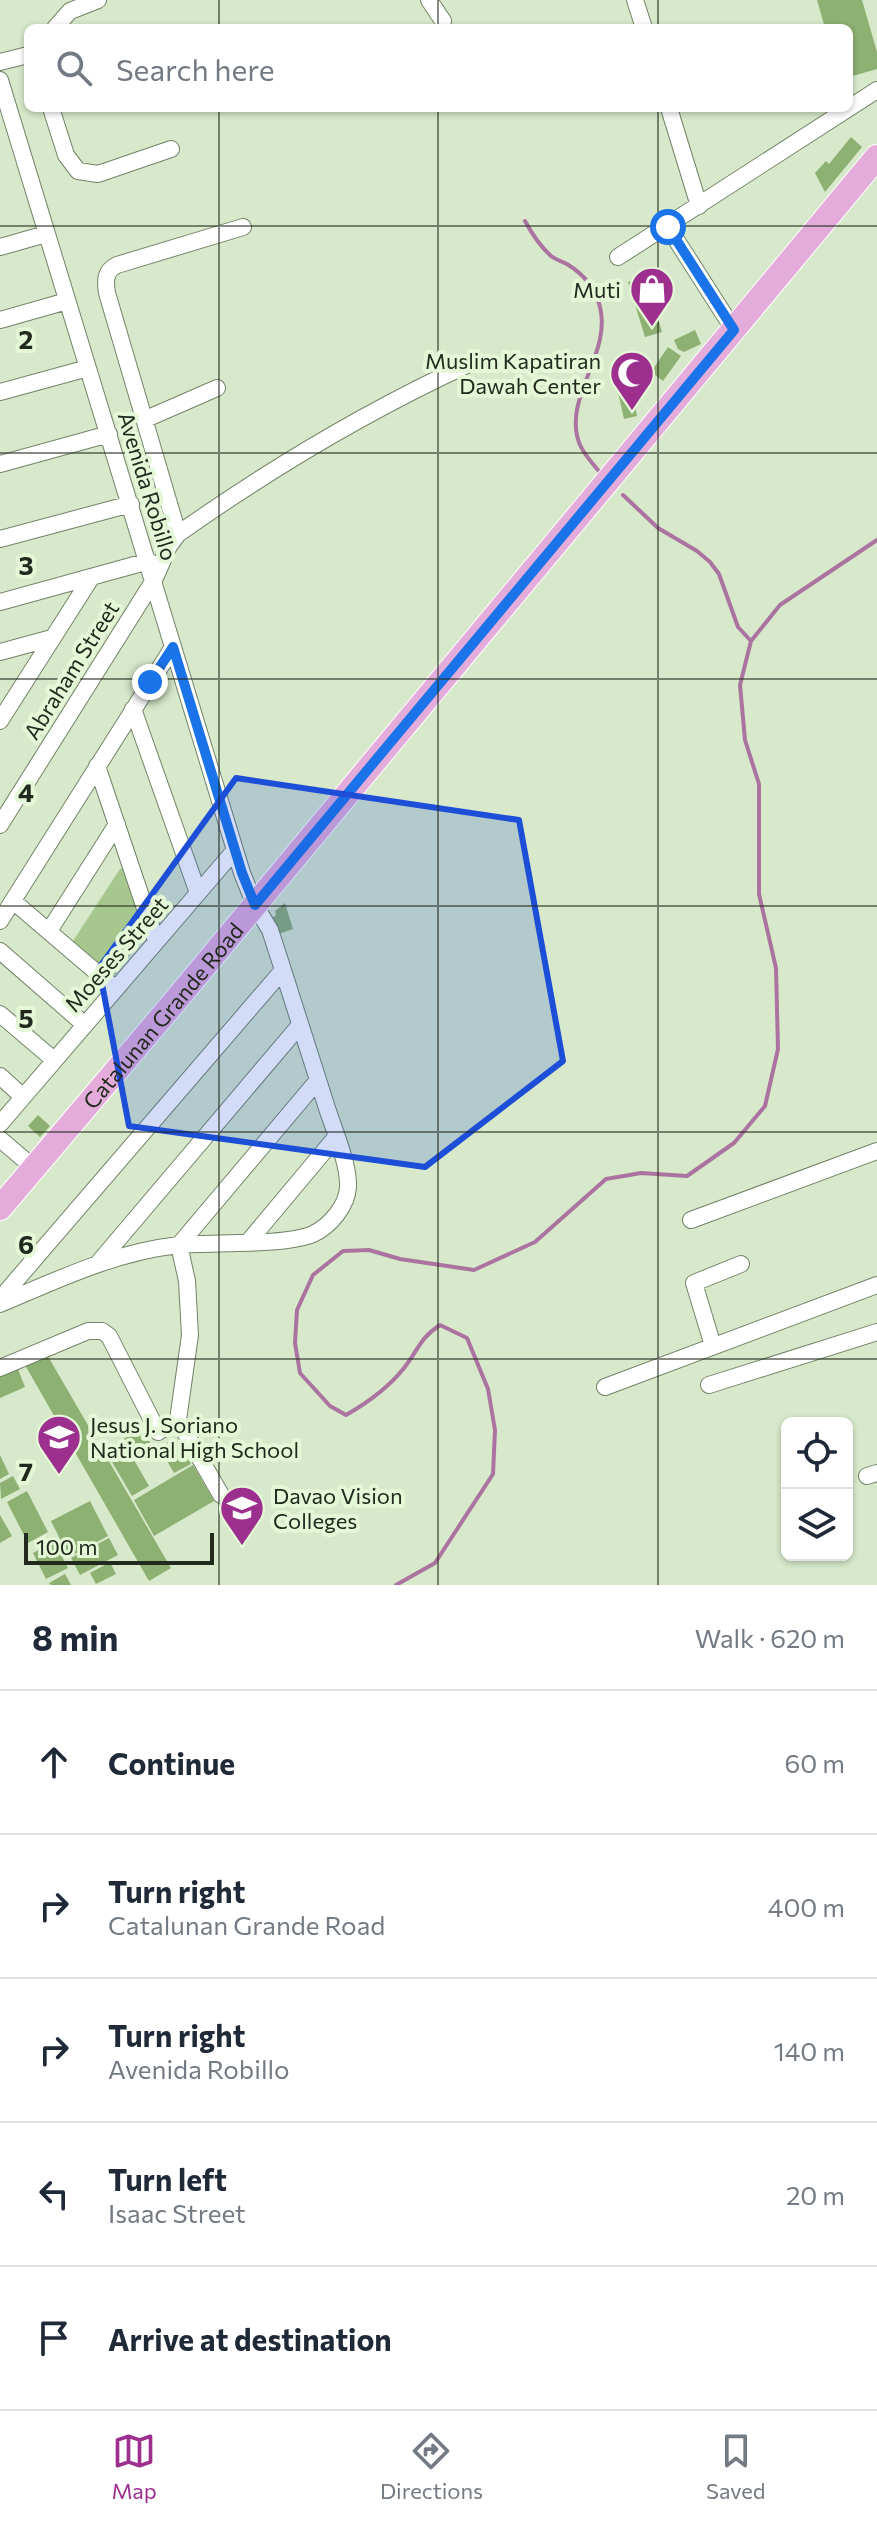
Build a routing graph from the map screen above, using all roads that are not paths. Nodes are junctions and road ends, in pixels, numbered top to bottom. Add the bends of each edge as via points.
1 (98, 0) edge
2 (429, 0) edge
3 (635, 0) edge
4 (443, 21) dead end
5 (59, 24) edge
6 (643, 24) edge
7 (24, 56) edge
8 (0, 62) edge
9 (0, 80) edge
10 (877, 90) edge
11 (853, 106) edge
12 (52, 112) edge
13 (670, 112) edge
14 (843, 112) edge
15 (171, 149) dead end
16 (877, 157) edge
17 (699, 206) junction
18 (243, 227) dead end
19 (668, 227) junction
20 (46, 234) junction
21 (0, 247) edge
22 (618, 257) dead end
23 (67, 301) junction
24 (0, 320) edge
25 (734, 330) junction
26 (471, 363) dead end
27 (88, 368) junction
28 (217, 388) dead end
29 (0, 392) edge
30 (146, 419) junction
31 (109, 434) junction
32 (0, 464) edge
33 (131, 504) junction
34 (178, 534) junction
35 (0, 539) edge
36 (149, 561) junction
37 (91, 578) junction
38 (154, 580) junction
39 (0, 602) edge
40 (52, 638) junction
41 (173, 647) junction
42 (0, 652) edge
43 (133, 709) junction
44 (0, 721) edge
45 (97, 766) junction
46 (117, 824) junction
47 (0, 825) edge
48 (235, 850) junction
49 (198, 893) junction
50 (13, 901) junction
51 (255, 905) junction
52 (0, 921) edge
53 (49, 931) junction
54 (156, 941) junction
55 (0, 951) edge
56 (283, 970) junction
57 (116, 989) junction
58 (0, 1014) edge
59 (85, 1025) junction
60 (300, 1025) junction
61 (54, 1060) junction
62 (0, 1076) edge
63 (318, 1080) junction
64 (23, 1097) junction
65 (0, 1124) edge
66 (336, 1137) junction
67 (0, 1139) edge
68 (877, 1151) edge
69 (34, 1168) junction
70 (0, 1208) edge
71 (691, 1220) dead end
72 (249, 1241) junction
73 (179, 1245) junction
74 (98, 1263) junction
75 (741, 1264) dead end
76 (877, 1285) edge
77 (0, 1302) edge
78 (877, 1332) edge
79 (713, 1346) junction
80 (0, 1368) edge
81 (709, 1385) dead end
82 (605, 1387) dead end
83 (178, 1420) junction
84 (221, 1495) dead end

1 - 5 street via 70,11
2 - 4 street
3 - 6 street
7 - 8 street
9 - 20 street, Avenida Robillo
10 - 11 street
12 - 15 street via 66,155 78,171 98,174
13 - 17 street
14 - 17 street
16 - 25 main road, Catalunan Grande Road
17 - 19 street
18 - 30 street via 117,265 106,275
19 - 22 street
19 - 25 street
20 - 21 street
20 - 23 street, Avenida Robillo
23 - 24 street
23 - 27 street, Avenida Robillo
25 - 51 main road, Catalunan Grande Road
26 - 34 street via 315,446
27 - 29 street
27 - 31 street, Avenida Robillo
28 - 30 street
30 - 34 street
31 - 32 street
31 - 33 street, Avenida Robillo
33 - 35 street
33 - 36 street, Avenida Robillo
34 - 38 street, Abraham Street
36 - 37 street
36 - 38 street, Avenida Robillo
37 - 39 street
37 - 40 street
38 - 41 street, Avenida Robillo
38 - 47 street, Abraham Street
40 - 42 street
40 - 44 street
41 - 43 street
41 - 48 street, Avenida Robillo
43 - 45 street
43 - 49 street
45 - 46 street
45 - 50 street
46 - 53 street
46 - 54 street
48 - 49 street, Moeses Street
48 - 51 street, Avenida Robillo
49 - 54 street, Moeses Street
50 - 52 street
50 - 53 street
51 - 56 street, Avenida Robillo
51 - 69 main road, Catalunan Grande Road
53 - 57 street
54 - 57 street, Moeses Street
55 - 59 street
56 - 60 street, Avenida Robillo
56 - 77 street
57 - 59 street, Moeses Street
58 - 61 street
59 - 61 street, Moeses Street
60 - 63 street, Avenida Robillo
60 - 74 street
61 - 64 street, Moeses Street
62 - 64 street
63 - 66 street, Avenida Robillo
63 - 73 street
64 - 65 street, Moeses Street
66 - 72 street
66 - 72 street, Avenida Robillo via 348,1188 334,1217 313,1234
67 - 69 street
68 - 71 street
69 - 70 main road, Catalunan Grande Road
72 - 73 street, Avenida Robillo
73 - 74 street, Avenida Robillo
73 - 83 street via 190,1335
74 - 77 street, Avenida Robillo
75 - 79 street via 694,1283
76 - 79 street
78 - 81 street
79 - 82 street
80 - 83 street via 88,1331 102,1331 158,1432
83 - 84 street

